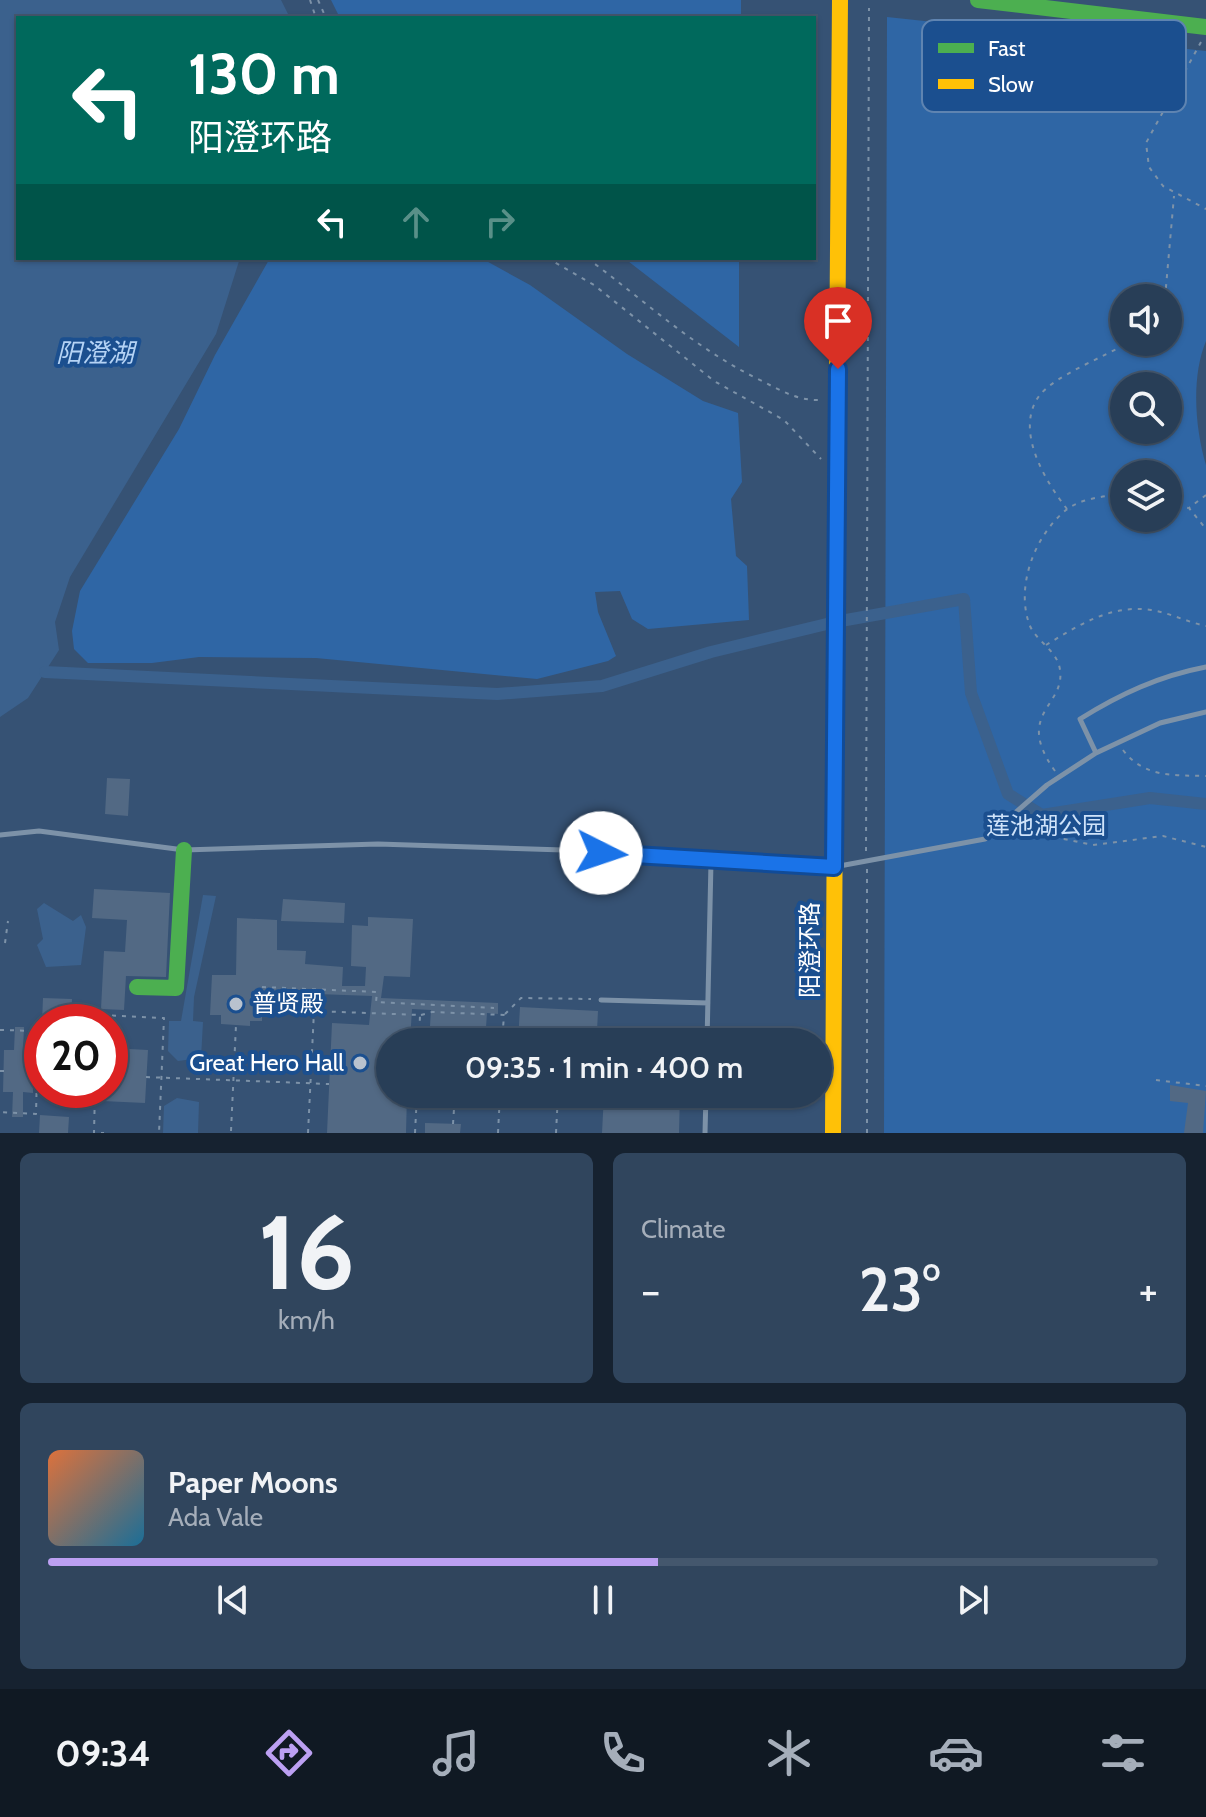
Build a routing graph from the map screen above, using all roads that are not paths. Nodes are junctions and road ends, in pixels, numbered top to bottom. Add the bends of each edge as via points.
1 (840, 0) edge
2 (978, 0) edge
3 (1147, 20) edge
4 (1186, 25) edge
5 (1206, 27) edge
6 (1206, 667) edge
7 (1206, 712) edge
8 (1096, 753) junction
9 (0, 835) edge
10 (184, 850) junction
11 (711, 862) junction
12 (834, 867) junction
13 (137, 987) dead end
14 (601, 1000) road end
15 (708, 1003) junction
16 (707, 1028) edge
17 (706, 1108) edge
18 (705, 1133) edge
19 (833, 1133) edge

1 - 12 main road, 阳澄环路
2 - 3 main road
4 - 5 main road
6 - 8 lane via 1117,696 1080,719
7 - 8 lane via 1160,723
8 - 12 lane via 1040,791 985,839
9 - 10 lane via 39,831
10 - 11 lane via 378,844
10 - 13 main road via 176,988
11 - 12 lane
11 - 15 lane
12 - 19 main road, 阳澄环路
14 - 15 lane
15 - 16 lane
17 - 18 lane

